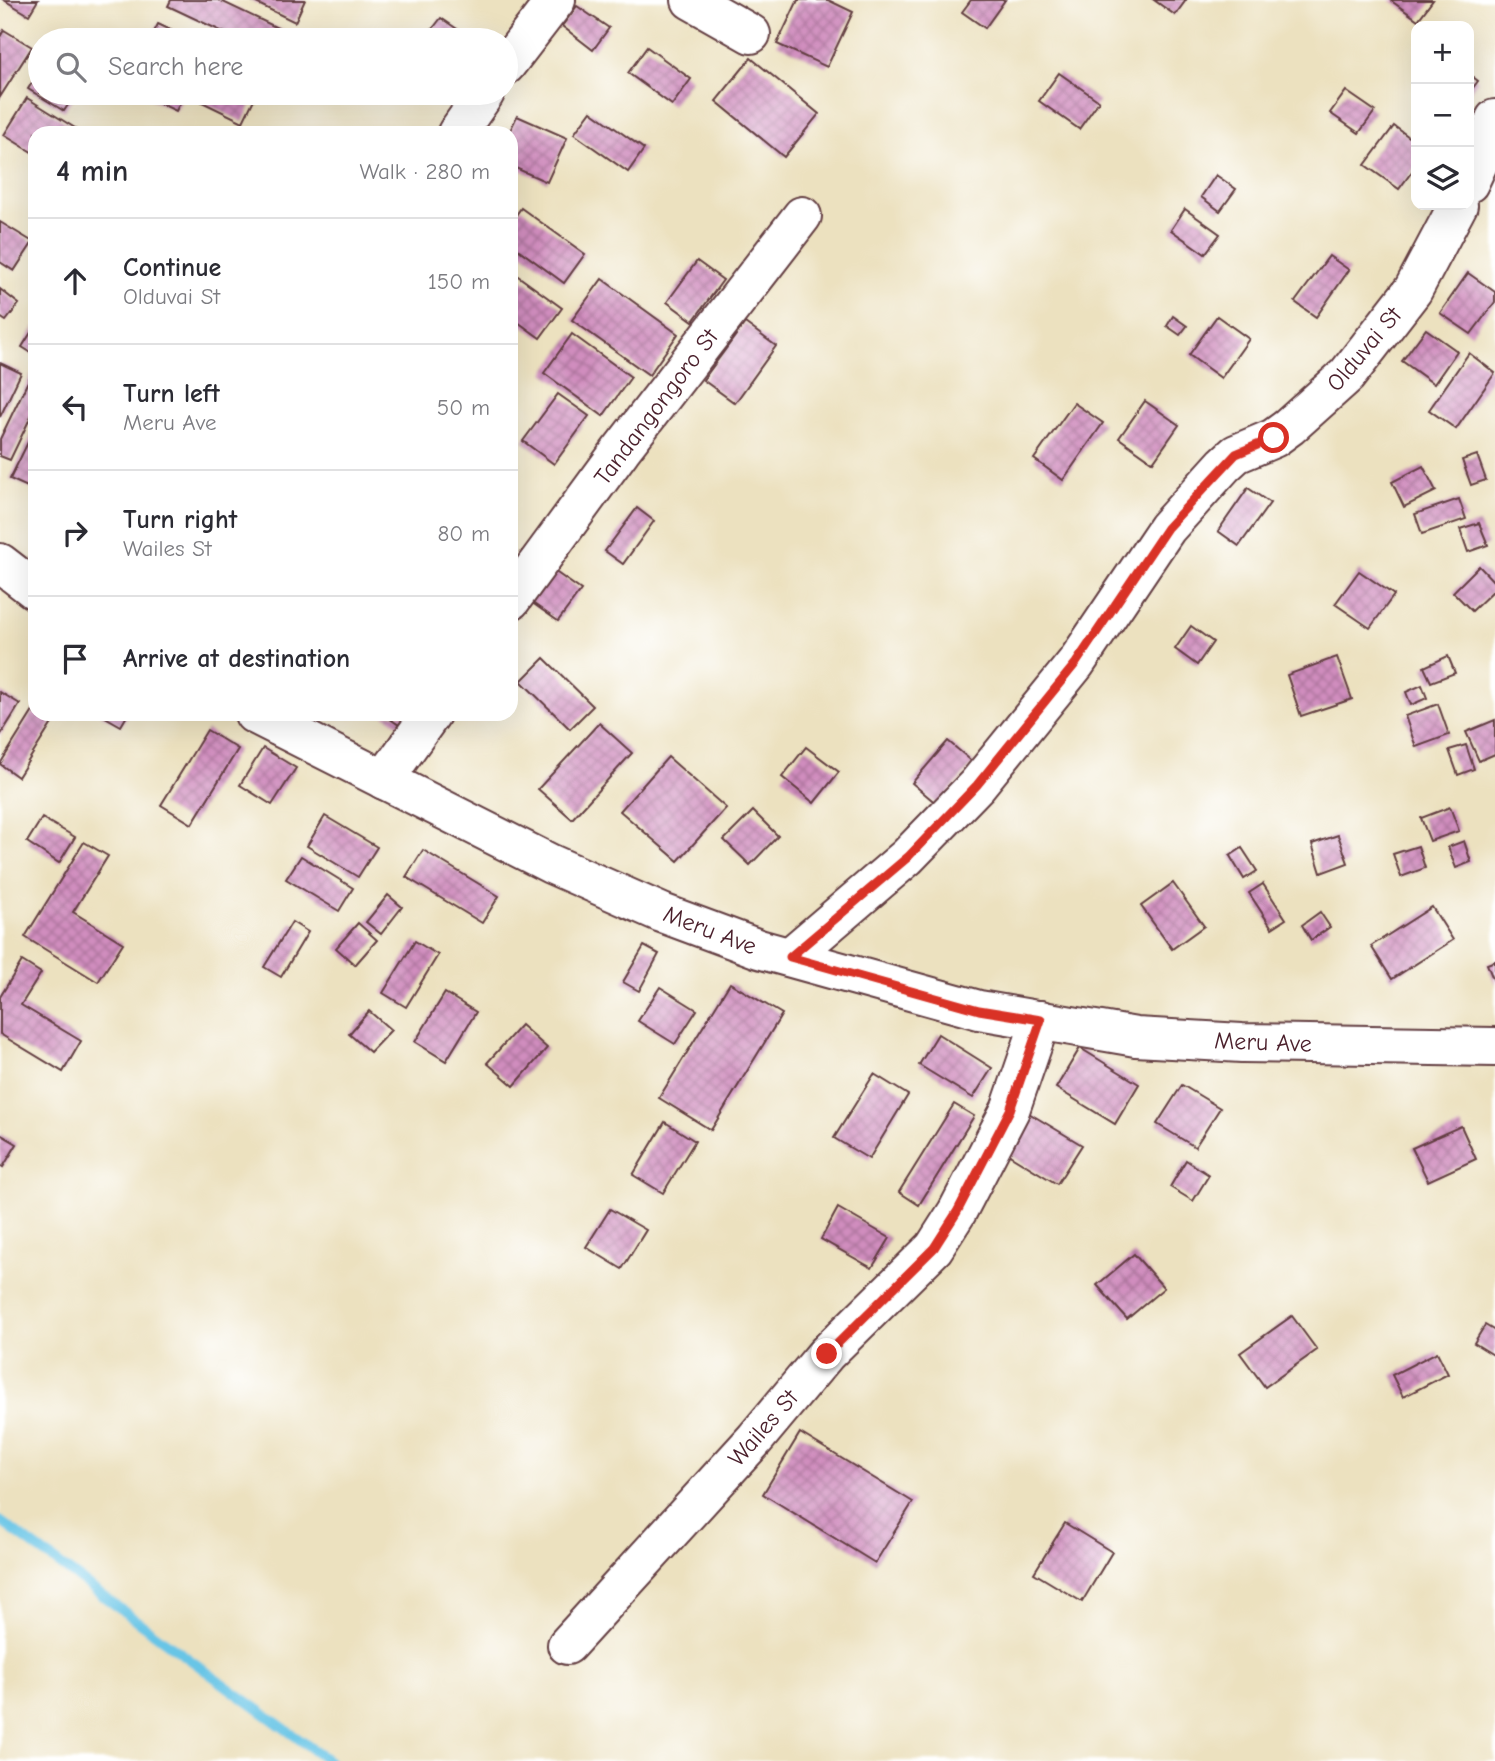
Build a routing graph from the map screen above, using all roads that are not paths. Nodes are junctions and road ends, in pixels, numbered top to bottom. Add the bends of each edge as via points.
1 (556, 0) edge
2 (691, 0) edge
3 (751, 34) dead end
4 (518, 49) edge
5 (477, 105) edge
6 (1495, 119) edge
7 (462, 126) edge
8 (1474, 173) edge
9 (1455, 210) edge
10 (802, 216) dead end
11 (0, 563) edge
12 (28, 585) edge
13 (518, 590) edge
14 (268, 721) edge
15 (425, 721) edge
16 (384, 780) junction
17 (790, 957) junction
18 (1041, 1020) junction
19 (1495, 1047) edge
20 (567, 1645) dead end

1 - 4 street
2 - 3 street
5 - 7 street
6 - 8 street
9 - 17 street, Olduvai St via 1413,290 1347,375 1274,438 1236,454 1224,465 1167,528 1076,663 977,785 908,857
10 - 13 street, Tandangongoro St
11 - 12 street
14 - 16 street, Meru Ave
15 - 16 street
16 - 17 street, Meru Ave via 637,902
17 - 18 street, Meru Ave via 979,1010
18 - 19 street, Meru Ave via 1136,1037
18 - 20 street, Wailes St via 1010,1110 934,1248 827,1354

